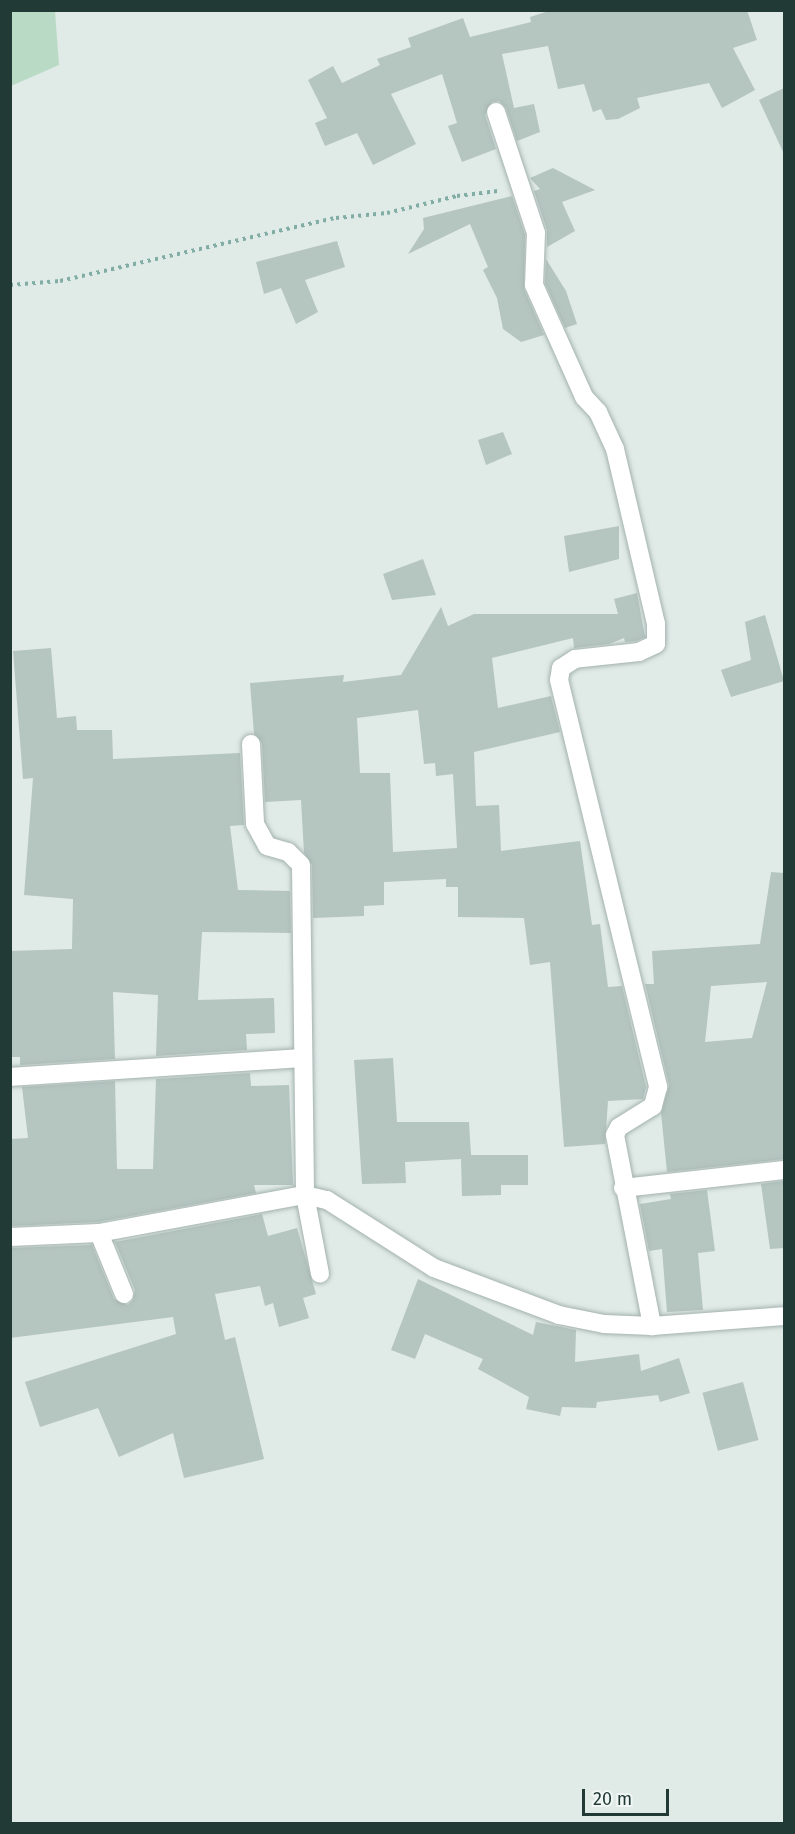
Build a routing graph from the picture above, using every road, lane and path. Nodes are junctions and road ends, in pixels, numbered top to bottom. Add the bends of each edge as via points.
1 (496, 112) dead end
2 (519, 189) junction
3 (10, 285) edge
4 (251, 744) dead end
5 (301, 1058) junction
6 (10, 1077) edge
7 (784, 1170) edge
8 (623, 1188) junction
9 (305, 1196) junction
10 (99, 1233) junction
11 (10, 1237) edge
12 (320, 1274) dead end
13 (124, 1294) dead end
14 (784, 1316) edge
15 (652, 1326) junction

1 - 2 street
2 - 3 path via 457,196 387,213 336,218 60,282
2 - 8 street via 537,233 534,285 580,388 598,412 615,449 656,624 656,644 639,652 575,659 561,668 559,680 658,1087 653,1106 619,1127 615,1135
4 - 5 street via 251,791 258,831 267,846 288,852 301,866 305,998
5 - 6 street
5 - 9 street
7 - 8 street
8 - 15 street
9 - 10 street
9 - 12 street
9 - 15 street via 327,1200 401,1250 487,1289 559,1315 604,1324
10 - 11 street
10 - 13 street
14 - 15 street

